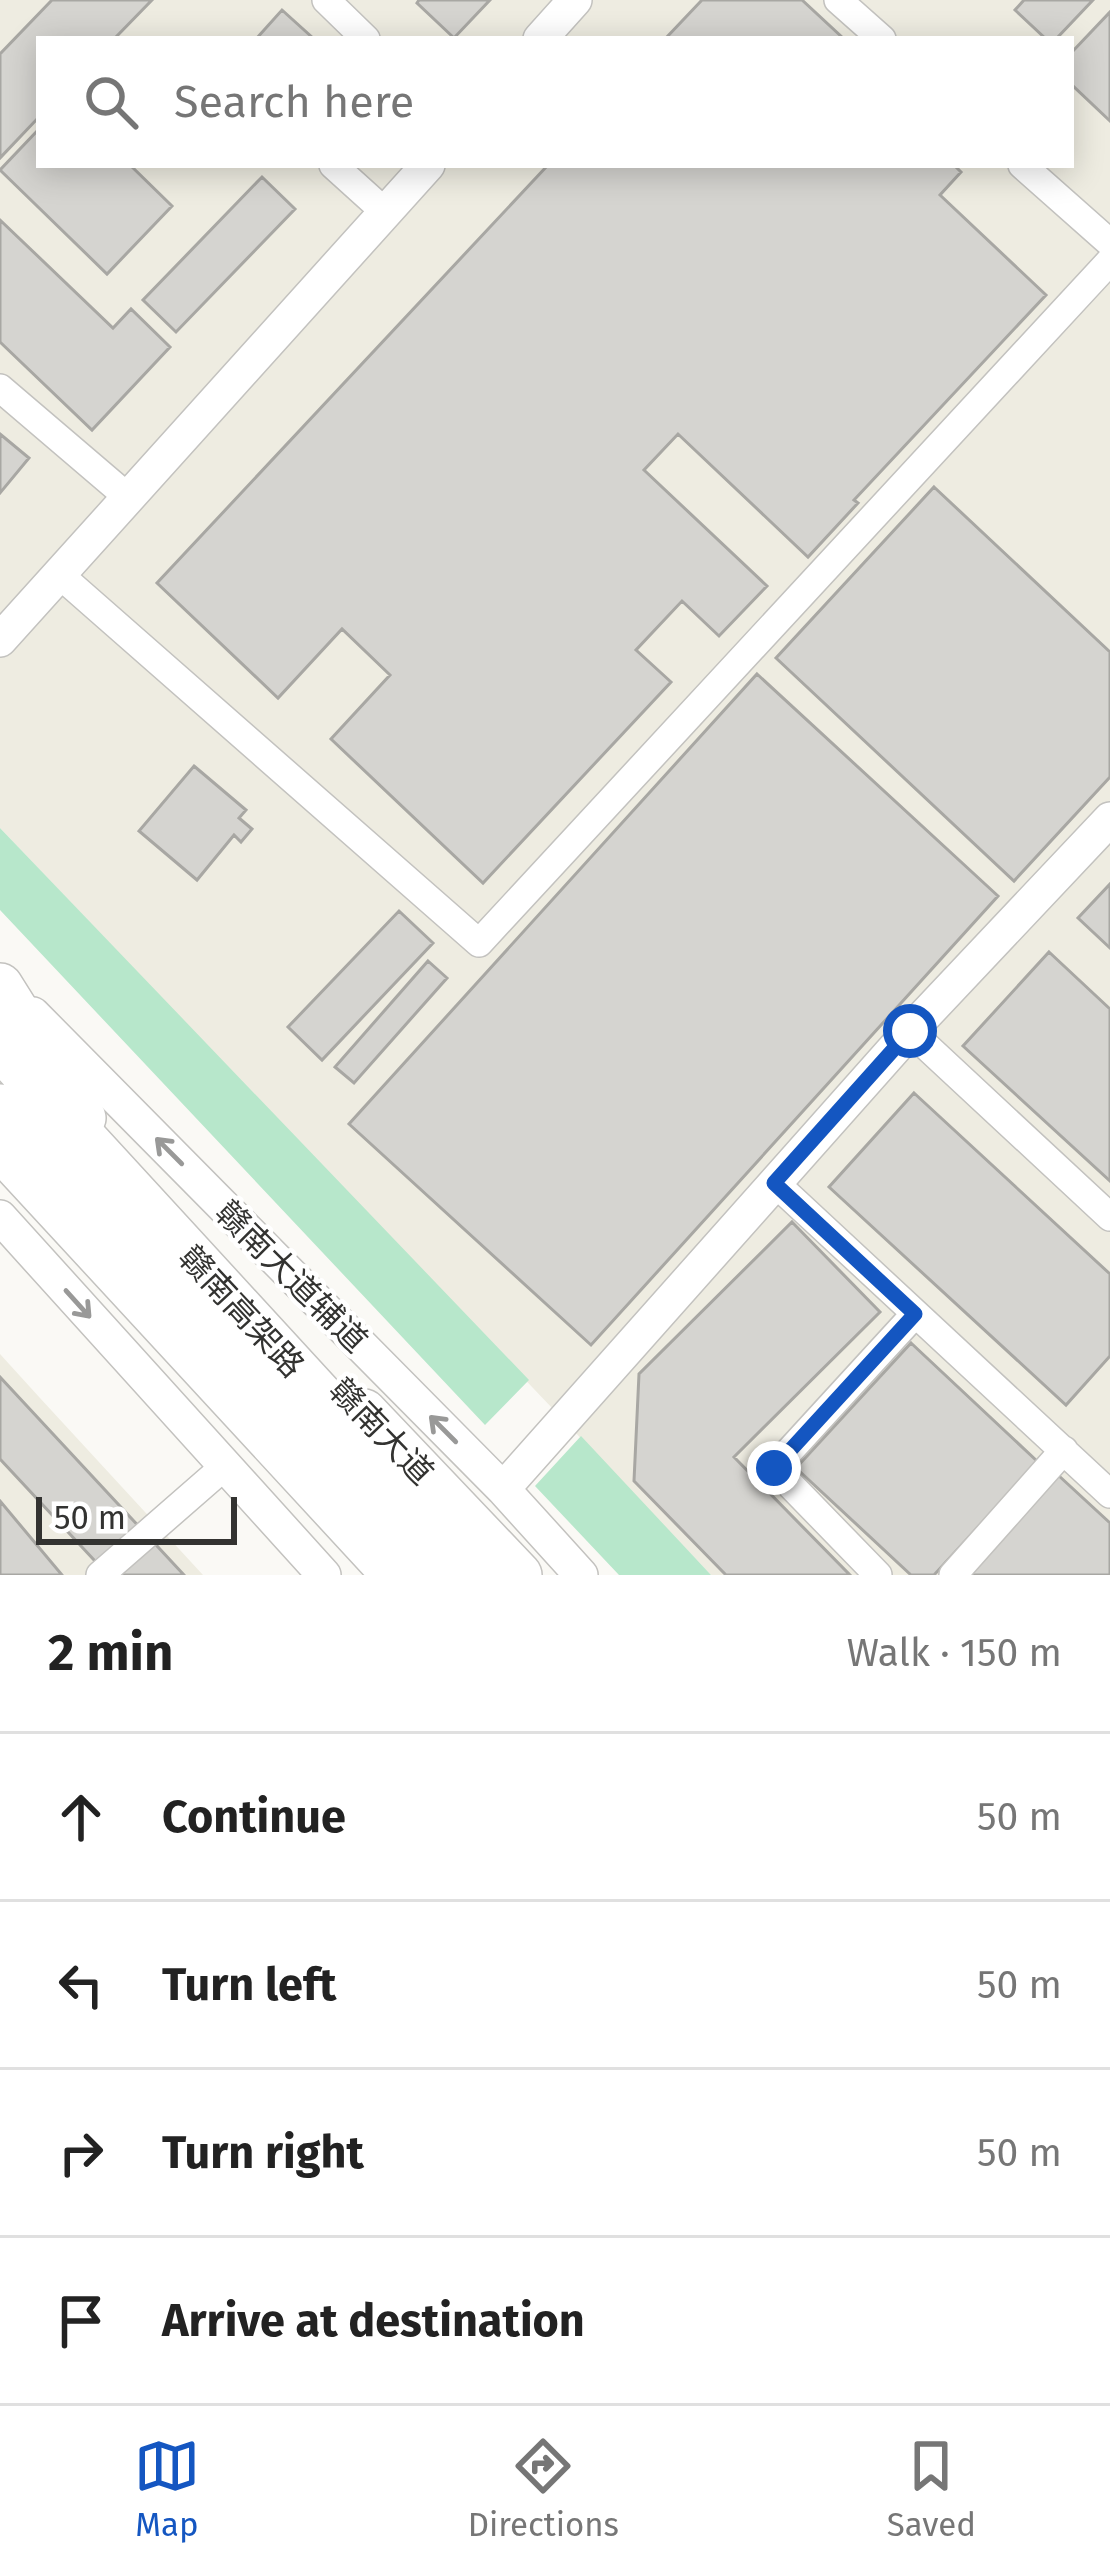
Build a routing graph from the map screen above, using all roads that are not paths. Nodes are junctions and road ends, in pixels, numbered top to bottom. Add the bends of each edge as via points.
1 (326, 0) edge
2 (575, 0) edge
3 (838, 0) edge
4 (363, 36) edge
5 (543, 36) edge
6 (878, 36) edge
7 (336, 168) edge
8 (425, 168) edge
9 (1025, 168) edge
10 (386, 212) junction
11 (1110, 243) edge
12 (1110, 262) edge
13 (0, 388) edge
14 (130, 499) junction
15 (61, 577) junction
16 (0, 640) edge
17 (1110, 819) edge
18 (0, 983) edge
19 (0, 1023) edge
20 (910, 1031) junction
21 (0, 1047) edge
22 (0, 1107) edge
23 (83, 1118) junction
24 (10, 1163) edge
25 (774, 1183) junction
26 (0, 1217) edge
27 (1110, 1217) edge
28 (915, 1314) junction
29 (1064, 1450) junction
30 (225, 1466) junction
31 (503, 1489) junction
32 (1110, 1494) edge
33 (100, 1575) edge
34 (324, 1575) edge
35 (395, 1575) edge
36 (433, 1575) edge
37 (484, 1575) edge
38 (519, 1575) edge
39 (581, 1575) edge
40 (878, 1575) edge
41 (953, 1575) edge

1 - 4 street
2 - 5 street
3 - 6 street
7 - 10 street
8 - 10 street
9 - 11 street
10 - 14 street
12 - 15 street via 479,943
13 - 14 street
14 - 15 street
15 - 16 street
17 - 20 street
18 - 23 main road
31 -> 18 street, 赣南大道辅道
19 - 23 main road, 赣南大道
20 - 25 street
20 - 27 street
21 - 37 main road, 赣南高架路
22 - 36 main road, 赣南高架路
23 - 38 main road, 赣南大道
24 - 35 main road
25 - 28 street
25 - 31 street
26 -> 30 street
28 - 29 street
28 - 40 street via 774,1468
29 - 32 street
29 - 41 street
30 - 33 street
30 - 34 street
31 - 39 street, 赣南大道辅道

